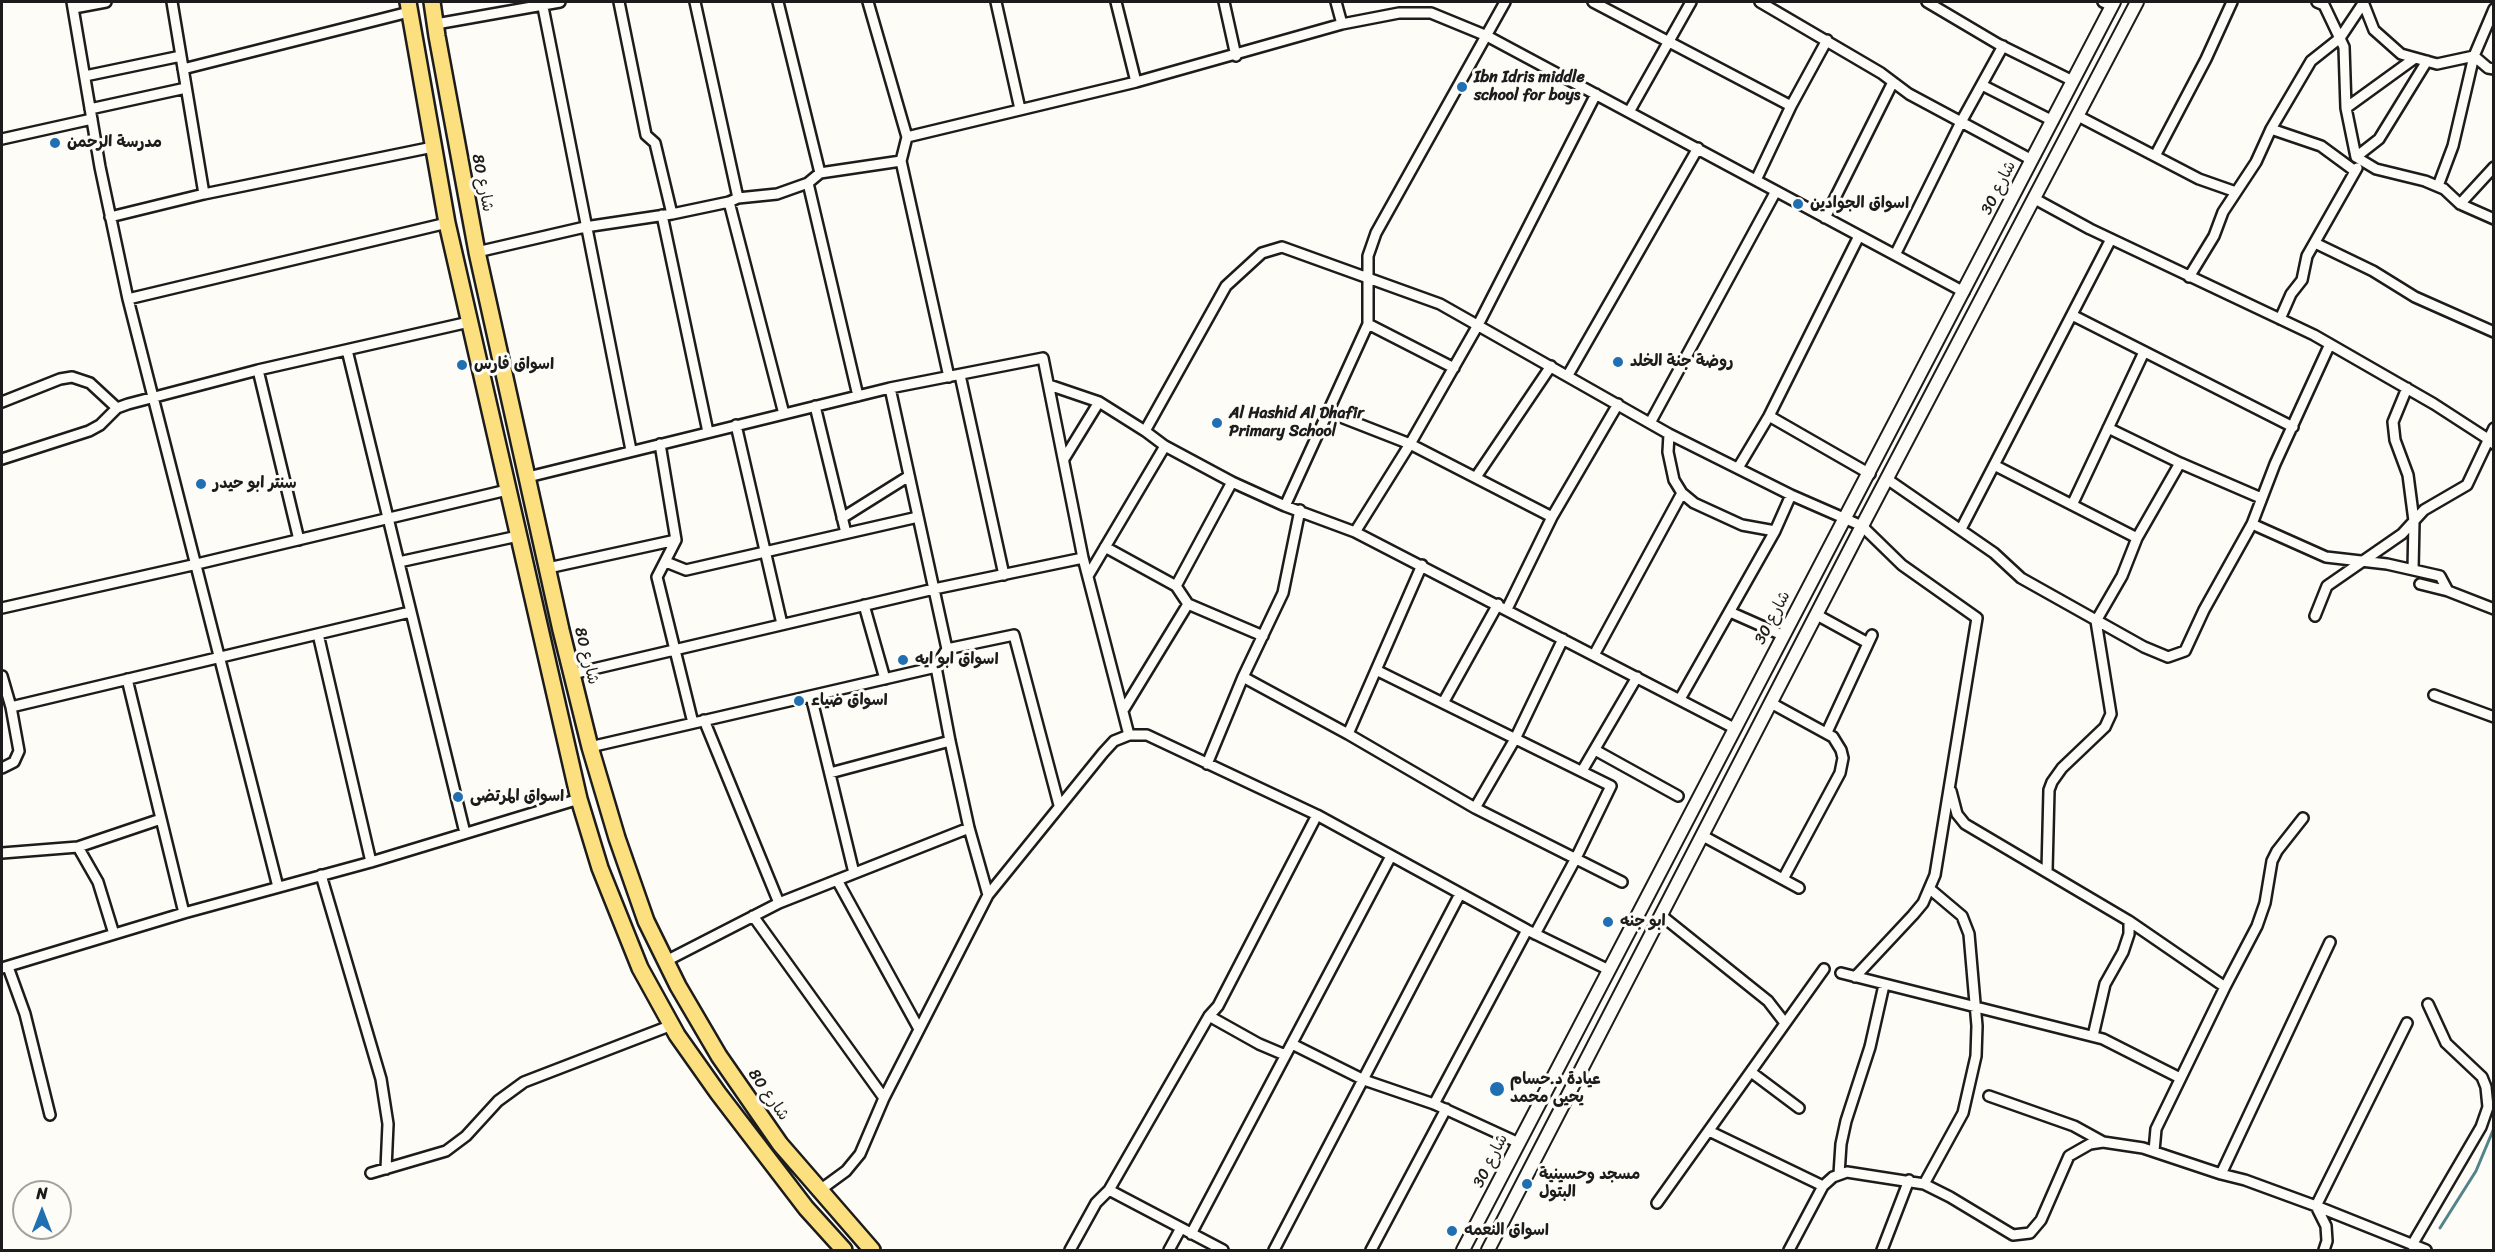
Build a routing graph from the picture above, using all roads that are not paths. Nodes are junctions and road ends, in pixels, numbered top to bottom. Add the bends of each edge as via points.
1 (106, 2) edge
2 (172, 2) edge
3 (432, 2) edge
4 (560, 2) edge
5 (619, 2) edge
6 (695, 2) edge
7 (778, 2) edge
8 (868, 2) edge
9 (996, 2) edge
10 (1116, 2) edge
11 (1224, 2) edge
12 (1336, 2) edge
13 (1428, 2) edge
14 (1506, 2) edge
15 (1593, 2) edge
16 (1691, 2) edge
17 (1760, 2) edge
18 (1786, 2) edge
19 (1928, 2) edge
20 (2137, 2) edge
21 (2232, 2) edge
22 (2317, 2) edge
23 (2363, 2) edge
24 (2110, 3) edge
25 (542, 4) edge
26 (73, 5) edge
27 (1939, 5) edge
28 (409, 7) edge
29 (2493, 9) edge
30 (1780, 12) junction
31 (1431, 13) junction
32 (436, 24) junction
33 (1342, 24) junction
34 (1487, 36) junction
35 (2340, 39) junction
36 (1827, 40) junction
37 (1669, 42) junction
38 (2004, 46) junction
39 (181, 56) junction
40 (1236, 56) junction
41 (2475, 56) junction
42 (2415, 58) junction
43 (2427, 61) junction
44 (183, 69) junction
45 (2493, 69) edge
46 (85, 76) junction
47 (2073, 81) junction
48 (1136, 82) junction
49 (1893, 82) junction
50 (1982, 85) junction
51 (186, 88) junction
52 (1596, 94) junction
53 (1791, 106) junction
54 (2346, 108) junction
55 (90, 109) junction
56 (1020, 109) junction
57 (1629, 112) junction
58 (2078, 116) junction
59 (92, 119) junction
60 (2053, 120) junction
61 (1961, 122) junction
62 (2271, 129) junction
63 (907, 137) junction
64 (2, 138) edge
65 (433, 147) junction
66 (1698, 148) junction
67 (2155, 156) junction
68 (2359, 159) junction
69 (2032, 160) junction
70 (901, 161) junction
71 (2493, 167) edge
72 (2355, 171) junction
73 (820, 172) junction
74 (1756, 180) junction
75 (808, 183) junction
76 (2438, 186) junction
77 (1776, 191) junction
78 (2236, 192) junction
79 (204, 194) junction
80 (2035, 199) junction
81 (734, 200) junction
82 (2460, 204) junction
83 (667, 214) junction
84 (110, 217) junction
85 (1826, 218) junction
86 (2493, 219) edge
87 (447, 223) junction
88 (585, 227) junction
89 (1859, 236) junction
90 (2111, 239) junction
91 (2315, 243) junction
92 (477, 252) junction
93 (1894, 255) junction
94 (2189, 277) junction
95 (1367, 278) junction
96 (484, 288) junction
97 (1964, 292) junction
98 (464, 295) junction
99 (128, 299) junction
100 (2072, 315) junction
101 (2280, 319) junction
102 (469, 322) junction
103 (1368, 324) junction
104 (1478, 325) junction
105 (2493, 333) edge
106 (497, 343) junction
107 (2330, 344) junction
108 (475, 349) junction
109 (347, 350) junction
110 (2144, 352) junction
111 (1551, 366) junction
112 (1454, 368) junction
113 (258, 370) junction
114 (960, 375) junction
115 (1568, 375) junction
116 (949, 377) junction
117 (1049, 385) junction
118 (890, 388) junction
119 (2407, 388) junction
120 (858, 396) junction
121 (152, 398) junction
122 (2, 402) edge
123 (1099, 402) junction
124 (1618, 404) junction
125 (815, 406) junction
126 (117, 408) junction
127 (1328, 412) junction
128 (784, 414) junction
129 (1768, 416) junction
130 (1650, 423) junction
131 (736, 425) junction
132 (2293, 427) junction
133 (2108, 428) junction
134 (2493, 428) edge
135 (1145, 431) junction
136 (708, 432) junction
137 (1669, 434) junction
138 (2491, 441) edge
139 (660, 444) junction
140 (1410, 444) junction
141 (1165, 446) junction
142 (631, 450) junction
143 (2, 459) edge
144 (1064, 459) junction
145 (2180, 463) junction
146 (1994, 465) junction
147 (1738, 468) junction
148 (1870, 474) junction
149 (909, 476) junction
150 (528, 477) junction
151 (1476, 477) junction
152 (1887, 479) junction
153 (1232, 482) junction
154 (507, 490) junction
155 (1682, 493) junction
156 (1859, 493) junction
157 (1791, 495) junction
158 (2262, 498) junction
159 (1876, 501) junction
160 (2072, 505) junction
161 (1285, 506) junction
162 (1300, 510) junction
163 (918, 517) junction
164 (1552, 517) junction
165 (1846, 517) junction
166 (388, 518) junction
167 (842, 518) junction
168 (2414, 521) junction
169 (2252, 524) junction
170 (1862, 526) junction
171 (1961, 529) junction
172 (1775, 531) junction
173 (1356, 532) junction
174 (846, 533) junction
175 (518, 536) junction
176 (2137, 538) junction
177 (299, 540) junction
178 (676, 540) junction
179 (1105, 546) junction
180 (765, 551) junction
181 (1083, 558) junction
182 (2362, 561) junction
183 (399, 562) junction
184 (666, 562) junction
185 (197, 564) junction
186 (1422, 566) junction
187 (548, 568) junction
188 (2413, 570) junction
189 (1004, 575) junction
190 (1088, 576) junction
191 (2420, 584) dead end
192 (1176, 586) junction
193 (934, 590) junction
194 (2448, 591) junction
195 (1188, 604) junction
196 (1498, 604) junction
197 (864, 605) junction
198 (2, 608) edge
199 (1507, 609) junction
200 (2493, 609) edge
201 (411, 612) junction
202 (1730, 612) junction
203 (1816, 615) junction
204 (2315, 616) dead end
205 (2096, 621) junction
206 (782, 624) junction
207 (318, 634) junction
208 (1782, 635) junction
209 (1263, 636) junction
210 (1563, 639) junction
211 (675, 649) junction
212 (947, 649) junction
213 (1594, 655) junction
214 (219, 657) junction
215 (936, 667) junction
216 (1376, 670) junction
217 (572, 674) junction
218 (2, 676) edge
219 (1637, 677) junction
220 (1243, 678) junction
221 (127, 679) junction
222 (885, 679) junction
223 (2434, 694) dead end
224 (811, 696) junction
225 (1680, 699) junction
226 (1443, 703) junction
227 (1771, 703) junction
228 (11, 707) junction
229 (1124, 709) junction
230 (2493, 717) edge
231 (704, 720) junction
232 (693, 723) junction
233 (1734, 728) junction
234 (1827, 732) junction
235 (1348, 734) junction
236 (1129, 735) junction
237 (1515, 739) junction
238 (950, 741) junction
239 (590, 747) junction
240 (1595, 750) junction
241 (1207, 764) junction
242 (2, 768) edge
243 (1582, 771) junction
244 (830, 773) junction
245 (1950, 786) junction
246 (1678, 796) dead end
247 (579, 800) junction
248 (1059, 805) junction
249 (1475, 808) junction
250 (1317, 815) junction
251 (2303, 818) dead end
252 (161, 819) junction
253 (969, 828) junction
254 (465, 833) junction
255 (1703, 836) junction
256 (78, 847) junction
257 (2, 853) edge
258 (1391, 856) junction
259 (1576, 858) junction
260 (371, 862) junction
261 (2047, 871) junction
262 (854, 873) junction
263 (321, 875) junction
264 (1783, 879) junction
265 (837, 880) junction
266 (1622, 882) dead end
267 (278, 887) junction
268 (1799, 888) dead end
269 (1930, 889) junction
270 (1460, 894) junction
271 (988, 895) junction
272 (778, 903) junction
273 (183, 913) junction
274 (753, 916) junction
275 (1662, 916) junction
276 (2129, 921) junction
277 (1531, 932) junction
278 (114, 934) junction
279 (2330, 942) dead end
280 (666, 961) junction
281 (5, 967) edge
282 (1824, 969) dead end
283 (1609, 970) junction
284 (1841, 973) dead end
285 (1855, 977) junction
286 (1884, 985) junction
287 (2225, 987) junction
288 (2428, 1004) dead end
289 (1976, 1008) junction
290 (1209, 1016) junction
291 (1785, 1023) junction
292 (2407, 1023) dead end
293 (672, 1024) junction
294 (1579, 1028) junction
295 (919, 1029) junction
296 (2093, 1036) junction
297 (1599, 1037) junction
298 (1292, 1044) junction
299 (1566, 1052) junction
300 (1285, 1055) junction
301 (1586, 1062) junction
302 (1751, 1072) junction
303 (2180, 1078) junction
304 (1364, 1080) junction
305 (1989, 1095) dead end
306 (884, 1098) junction
307 (1434, 1104) junction
308 (1799, 1108) dead end
309 (1446, 1109) junction
310 (50, 1115) dead end
311 (1709, 1131) junction
312 (2103, 1142) junction
313 (1519, 1143) junction
314 (2154, 1151) junction
315 (386, 1169) junction
316 (371, 1173) dead end
317 (1839, 1174) junction
318 (2221, 1174) junction
319 (1909, 1180) junction
320 (1924, 1184) junction
321 (1823, 1186) junction
322 (820, 1190) junction
323 (1109, 1190) junction
324 (1657, 1203) dead end
325 (2316, 1206) junction
326 (1181, 1228) junction
327 (1191, 1234) junction
328 (2412, 1245) junction
329 (844, 1251) edge
330 (872, 1251) edge
331 (1070, 1251) edge
332 (1169, 1251) edge
333 (1223, 1251) edge
334 (1274, 1251) edge
335 (1371, 1251) edge
336 (1463, 1251) edge
337 (1488, 1251) edge
338 (1789, 1251) edge
339 (1882, 1251) edge
340 (2324, 1251) edge
341 (2426, 1251) edge

1 - 26 street
2 - 39 street
3 - 32 main road, شارع 80
4 - 25 street
5 - 83 street via 646,135 655,143
6 - 81 street
7 - 73 street
8 - 63 street
9 - 56 street
10 - 48 street
11 - 40 street
12 - 33 street
13 - 31 street
14 - 34 street
15 - 37 street
16 - 37 street
17 - 30 street
18 - 30 street
19 - 27 street
20 - 58 street
21 - 67 street
22 - 35 street via 2324,6
23 - 35 street
23 - 42 street via 2374,30 2383,40 2401,54
24 - 47 street, شارع 30
25 - 32 street
25 - 88 street
26 - 46 street
27 - 38 street
28 - 44 street
28 - 65 main road
29 - 41 street
30 - 36 street
31 - 33 street via 1399,13
31 - 34 street
32 - 92 main road, شارع 80
33 - 40 street
34 - 52 street
34 - 95 street via 1376,233 1368,256
35 - 54 street via 2344,47
35 - 62 street via 2312,60
36 - 49 street
36 - 53 street
37 - 53 street
37 - 57 street
38 - 47 street
38 - 50 street
39 - 44 street
39 - 46 street
40 - 48 street
41 - 43 street via 2437,64
41 - 45 street
41 - 76 street via 2453,146
42 - 43 street
42 - 54 street
43 - 68 street via 2379,139
44 - 51 street
46 - 55 street
47 - 60 street, شارع 30
48 - 56 street
49 - 61 street
49 - 85 street
50 - 60 street
50 - 61 street
51 - 55 street
51 - 79 street
52 - 57 street
52 - 104 street
53 - 74 street
54 - 68 street
55 - 59 street
56 - 63 street
57 - 66 street
58 - 67 street
58 - 80 street
59 - 64 street
59 - 84 street
60 - 69 street, شارع 30
61 - 69 street
61 - 93 street
62 - 72 street via 2320,146
62 - 78 street
63 - 70 street
65 - 79 street
65 - 87 main road
66 - 74 street
66 - 115 street
67 - 78 street via 2199,179
68 - 72 street
68 - 76 street via 2376,169
69 - 97 street, شارع 30
70 - 73 street
70 - 116 street
71 - 82 street
72 - 91 street
73 - 75 street
74 - 77 street
75 - 81 street via 777,194
75 - 120 street
76 - 82 street
77 - 85 street
77 - 130 street
78 - 94 street
79 - 84 street
80 - 90 street
80 - 152 street
81 - 83 street
81 - 128 street
82 - 86 street
83 - 88 street
83 - 136 street
84 - 99 street
85 - 89 street
87 - 98 main road
87 - 99 street
88 - 92 street
88 - 142 street
89 - 93 street
89 - 129 street
90 - 94 street
90 - 100 street
91 - 101 street via 2307,256 2302,280
91 - 105 street via 2415,297
92 - 96 main road, شارع 80
93 - 97 street
94 - 101 street
95 - 103 street
95 - 104 street via 1440,304
95 - 135 street via 1282,247 1262,253 1226,286
96 - 98 main road via 474,301
96 - 106 main road, شارع 80
97 - 148 street, شارع 30
98 - 102 main road
99 - 121 street
100 - 110 street
100 - 146 street
101 - 107 street
102 - 108 main road
102 - 109 street
103 - 112 street
103 - 127 street
104 - 111 street
104 - 112 street
106 - 108 main road via 484,337
106 - 150 main road, شارع 80
107 - 119 street
107 - 132 street
108 - 154 main road
109 - 113 street
109 - 166 street
110 - 132 street
110 - 133 street
111 - 115 street
111 - 151 street
112 - 140 street
113 - 121 street
113 - 177 street
114 - 116 street
114 - 117 street via 1043,358
114 - 189 street
115 - 124 street
116 - 118 street
117 - 123 street
117 - 144 street
118 - 120 street
118 - 149 street
119 - 138 street
119 - 168 street via 2393,422 2408,475
120 - 125 street
121 - 126 street
121 - 185 street
122 - 126 street via 72,377 90,383
123 - 135 street
123 - 144 street
124 - 130 street
124 - 164 street
125 - 128 street
125 - 167 street
126 - 143 street via 89,432
127 - 140 street
127 - 161 street
128 - 131 street
129 - 147 street
129 - 148 street
130 - 137 street
131 - 136 street
131 - 180 street
132 - 158 street
133 - 145 street
133 - 160 street
134 - 138 street
135 - 141 street
136 - 139 street
137 - 147 street
137 - 155 street via 1674,480
138 - 168 street via 2467,485 2424,510
139 - 142 street
139 - 178 street
140 - 151 street
140 - 173 street
141 - 153 street
141 - 179 street
142 - 150 street
144 - 181 street
145 - 158 street
145 - 176 street
146 - 160 street
146 - 171 street
147 - 157 street
148 - 156 street, شارع 30
149 - 163 street
149 - 167 street
150 - 187 main road, شارع 80
151 - 164 street
152 - 159 street
152 - 171 street
153 - 161 street
153 - 192 street
154 - 166 street
154 - 175 main road
155 - 172 street via 1694,503 1742,525
155 - 213 street
156 - 159 street
156 - 165 street, شارع 30
157 - 165 street
157 - 172 street
158 - 169 street
159 - 170 street
160 - 176 street
161 - 162 street
162 - 173 street
162 - 209 street via 1283,593
163 - 174 street
163 - 193 street
164 - 199 street
165 - 170 street
165 - 208 street, شارع 30
166 - 177 street
166 - 183 street
167 - 174 street
168 - 182 street
168 - 188 street
169 - 182 street via 2326,557
169 - 205 street via 2185,651 2168,657
170 - 203 street
170 - 245 street via 1902,565 1977,618
171 - 205 street via 2021,578
172 - 202 street
173 - 186 street
174 - 180 street
175 - 183 street
175 - 247 main road
176 - 205 street via 2122,576
177 - 185 street
178 - 184 street
178 - 187 street
179 - 190 street
179 - 192 street
180 - 184 street via 686,570
180 - 206 street
181 - 189 street
181 - 190 street
182 - 188 street
182 - 204 street via 2327,586
183 - 201 street
184 - 211 street via 657,577
185 - 198 street
185 - 214 street
186 - 196 street
186 - 216 street
187 - 217 main road, شارع 80
188 - 194 street via 2440,576
189 - 193 street
190 - 229 street
191 - 194 street
192 - 195 street
193 - 197 street
193 - 212 street
194 - 200 street
195 - 209 street
195 - 229 street
196 - 199 street
196 - 226 street
197 - 206 street
197 - 222 street
199 - 210 street
201 - 207 street
201 - 254 street
202 - 208 street
202 - 225 street
203 - 227 street
203 - 234 street via 1870,639
205 - 261 street via 2110,714 2105,727 2052,782
206 - 211 street
207 - 214 street
207 - 260 street
208 - 233 street, شارع 30
209 - 220 street
210 - 213 street
210 - 237 street
211 - 217 street
211 - 232 street
212 - 215 street
212 - 248 street via 1014,635
213 - 219 street
214 - 221 street
214 - 267 street
215 - 222 street
215 - 238 street
216 - 226 street
216 - 235 street
217 - 239 main road, شارع 80
218 - 228 street
219 - 225 street
219 - 240 street
220 - 235 street
220 - 241 street
221 - 228 street
221 - 252 street
222 - 224 street
223 - 230 street
224 - 231 street
224 - 244 street
225 - 233 street
226 - 237 street
227 - 234 street
227 - 255 street
228 - 242 street via 19,751 14,762
229 - 236 street
231 - 232 street
231 - 272 street
232 - 239 street
233 - 283 street, شارع 30
234 - 264 street via 1841,750 1843,766
235 - 249 street
236 - 241 street via 1147,735
236 - 248 street via 1114,741
237 - 243 street
237 - 249 street
238 - 244 street
238 - 253 street
239 - 280 main road, شارع 80 via 616,838 646,921
240 - 243 street
240 - 246 street
241 - 250 street
243 - 259 street via 1611,786
244 - 262 street
245 - 261 street via 1957,814 1965,824
245 - 269 street
247 - 254 street
247 - 293 main road via 600,868 640,968
248 - 271 street
249 - 259 street
250 - 258 street
250 - 290 street
251 - 287 street via 2272,861 2262,915
252 - 256 street
252 - 273 street
253 - 262 street
253 - 271 street
254 - 260 street
255 - 264 street
255 - 275 street
256 - 257 street
256 - 278 street via 98,882
258 - 270 street
258 - 298 street
259 - 266 street
259 - 277 street
260 - 263 street
261 - 276 street
262 - 265 street
263 - 267 street
263 - 315 street via 381,1079 388,1124
264 - 268 street
265 - 272 street
265 - 295 street
267 - 273 street
269 - 285 street via 1913,915
269 - 289 street via 1962,915 1969,934
270 - 277 street
270 - 304 street
271 - 295 street
272 - 274 street
273 - 278 street
274 - 280 street
274 - 306 street
275 - 291 street via 1768,1001
275 - 297 street
276 - 287 street
276 - 296 street via 2123,952 2105,984
277 - 283 street
277 - 307 street
278 - 281 street
279 - 318 street
280 - 322 main road, شارع 80 via 719,1056 780,1144
281 - 310 street via 25,1014
282 - 291 street
283 - 294 street, شارع 30
284 - 285 street
285 - 286 street
286 - 289 street
286 - 317 street via 1870,1047 1846,1121
287 - 303 street
288 - 328 street via 2446,1043 2482,1077 2488,1107 2481,1127
289 - 296 street
289 - 320 street via 1976,1056 1969,1093 1963,1113
290 - 300 street
290 - 323 street
291 - 302 street
292 - 325 street
293 - 315 street via 524,1082 446,1151
293 - 329 main road via 732,1111
294 - 297 street
294 - 299 street, شارع 30
295 - 306 street
296 - 303 street
297 - 301 street
298 - 300 street
298 - 304 street
299 - 301 street
299 - 313 street, شارع 30
300 - 327 street
301 - 337 street
302 - 308 street
302 - 311 street
303 - 314 street via 2156,1129
304 - 307 street
304 - 334 street
305 - 312 street via 2074,1126
306 - 322 street via 854,1163
307 - 309 street
309 - 313 street
309 - 335 street
311 - 321 street
311 - 324 street
312 - 314 street
312 - 320 street via 2090,1144 2069,1156 2037,1228 2022,1236 2005,1231
313 - 336 street, شارع 30
314 - 318 street
315 - 316 street
317 - 319 street
317 - 321 street
318 - 325 street
319 - 320 street
319 - 339 street
321 - 338 street
322 - 330 main road, شارع 80
323 - 326 street
323 - 331 street via 1096,1203
325 - 328 street
325 - 340 street via 2326,1226
326 - 327 street
326 - 332 street
327 - 333 street
328 - 341 street

